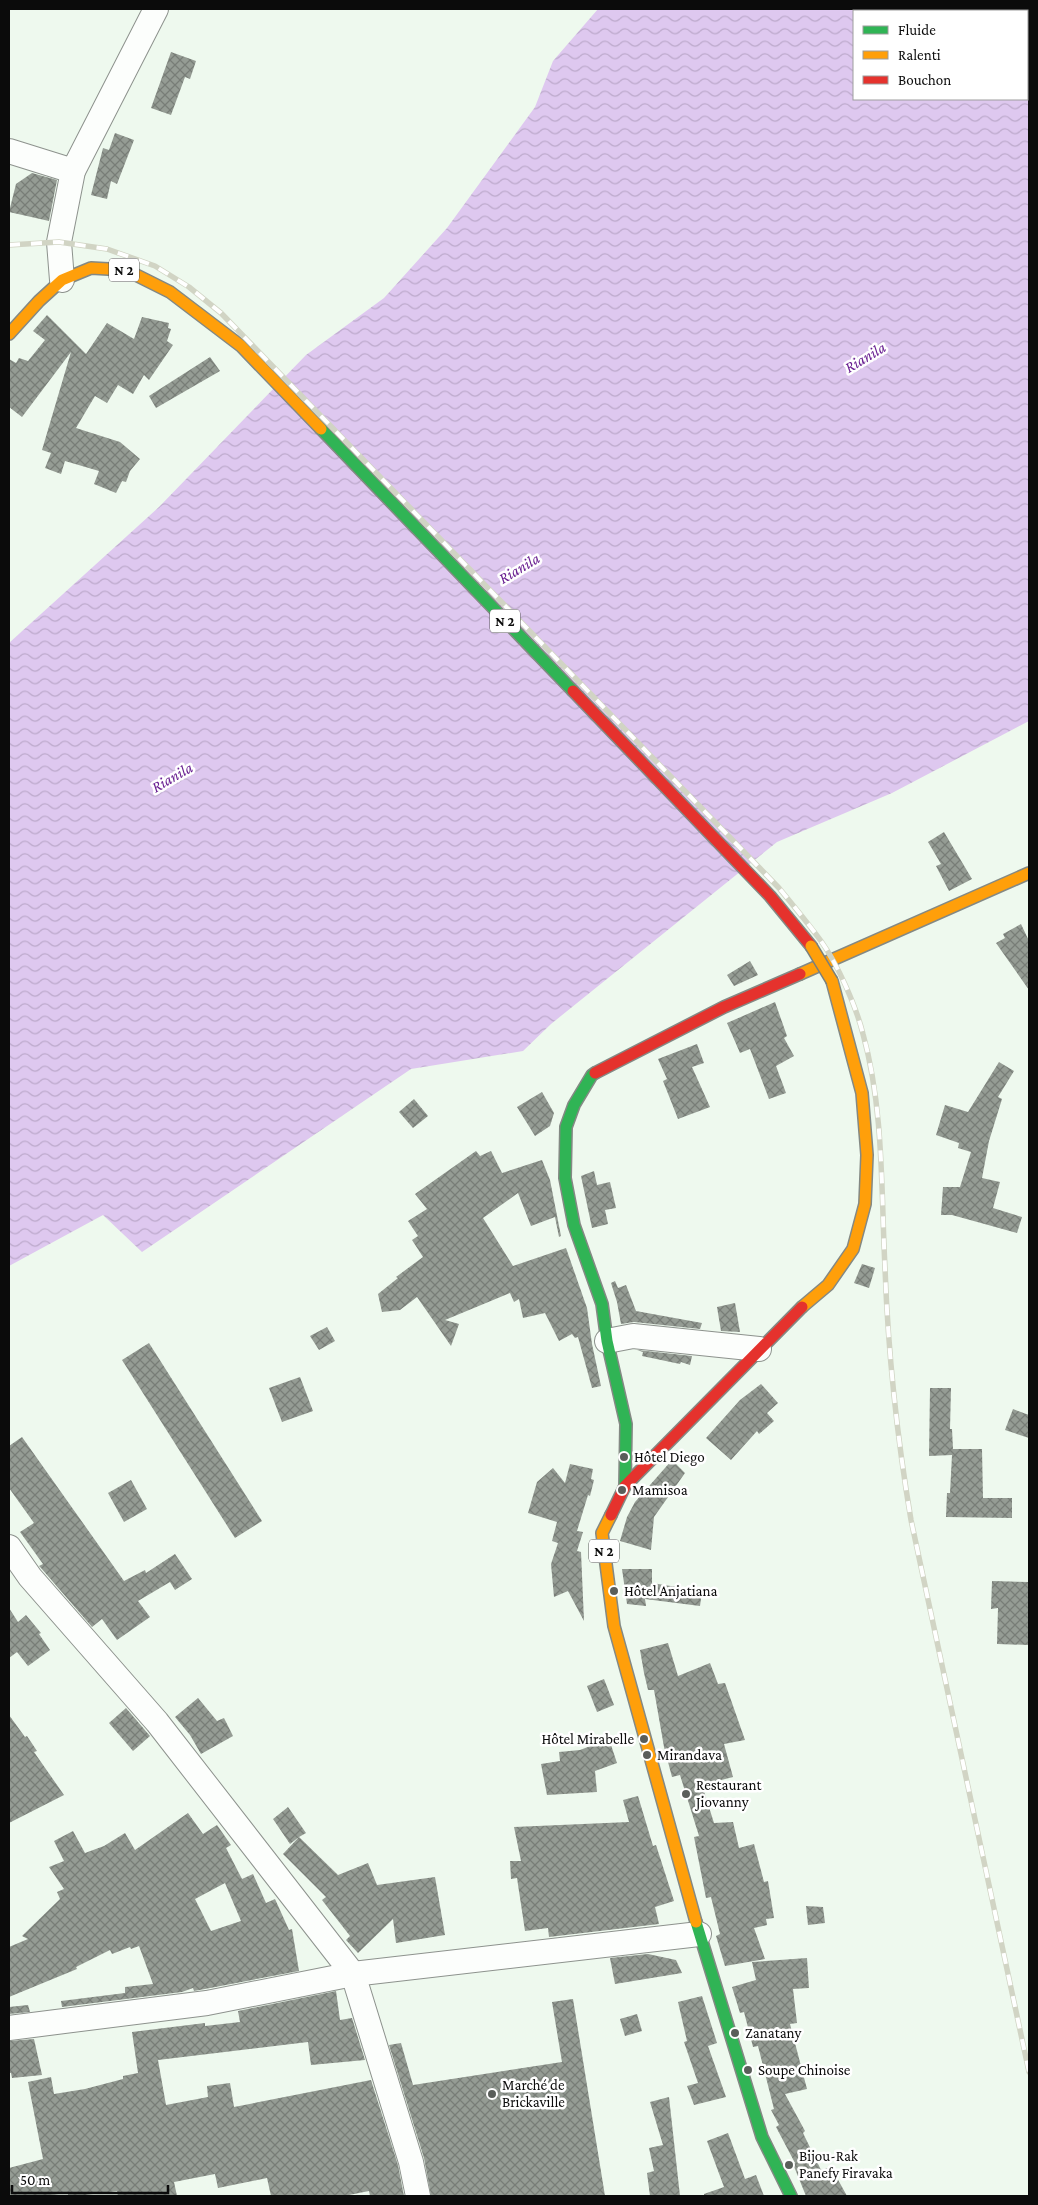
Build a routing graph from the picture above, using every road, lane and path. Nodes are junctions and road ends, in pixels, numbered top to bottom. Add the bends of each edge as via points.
1 (156, 9) edge
2 (9, 151) edge
3 (73, 171) junction
4 (62, 280) junction
5 (9, 334) edge
6 (1029, 873) edge
7 (607, 1341) junction
8 (759, 1349) junction
9 (625, 1486) junction
10 (9, 1547) edge
11 (699, 1934) junction
12 (353, 1974) junction
13 (9, 2028) edge
14 (418, 2196) edge
15 (791, 2196) edge

1 - 3 street
2 - 3 street
3 - 4 street via 59,242
4 - 5 main road, N 2
4 - 8 main road, N 2, bridge via 91,268 126,270 170,292 241,346 770,896 811,946 832,981 862,1093 866,1155 864,1204 853,1249 828,1285
6 - 7 main road via 724,1007 592,1075 574,1105 566,1127 565,1178 574,1225 602,1304
7 - 8 street via 632,1336
7 - 9 main road via 626,1424
8 - 9 main road, N 2
9 - 11 main road, N 2 via 602,1533 614,1626
10 - 12 street via 30,1577 156,1722
11 - 12 street
11 - 15 main road, N 2 via 762,2137
12 - 13 street via 207,2003
12 - 14 street via 411,2162

